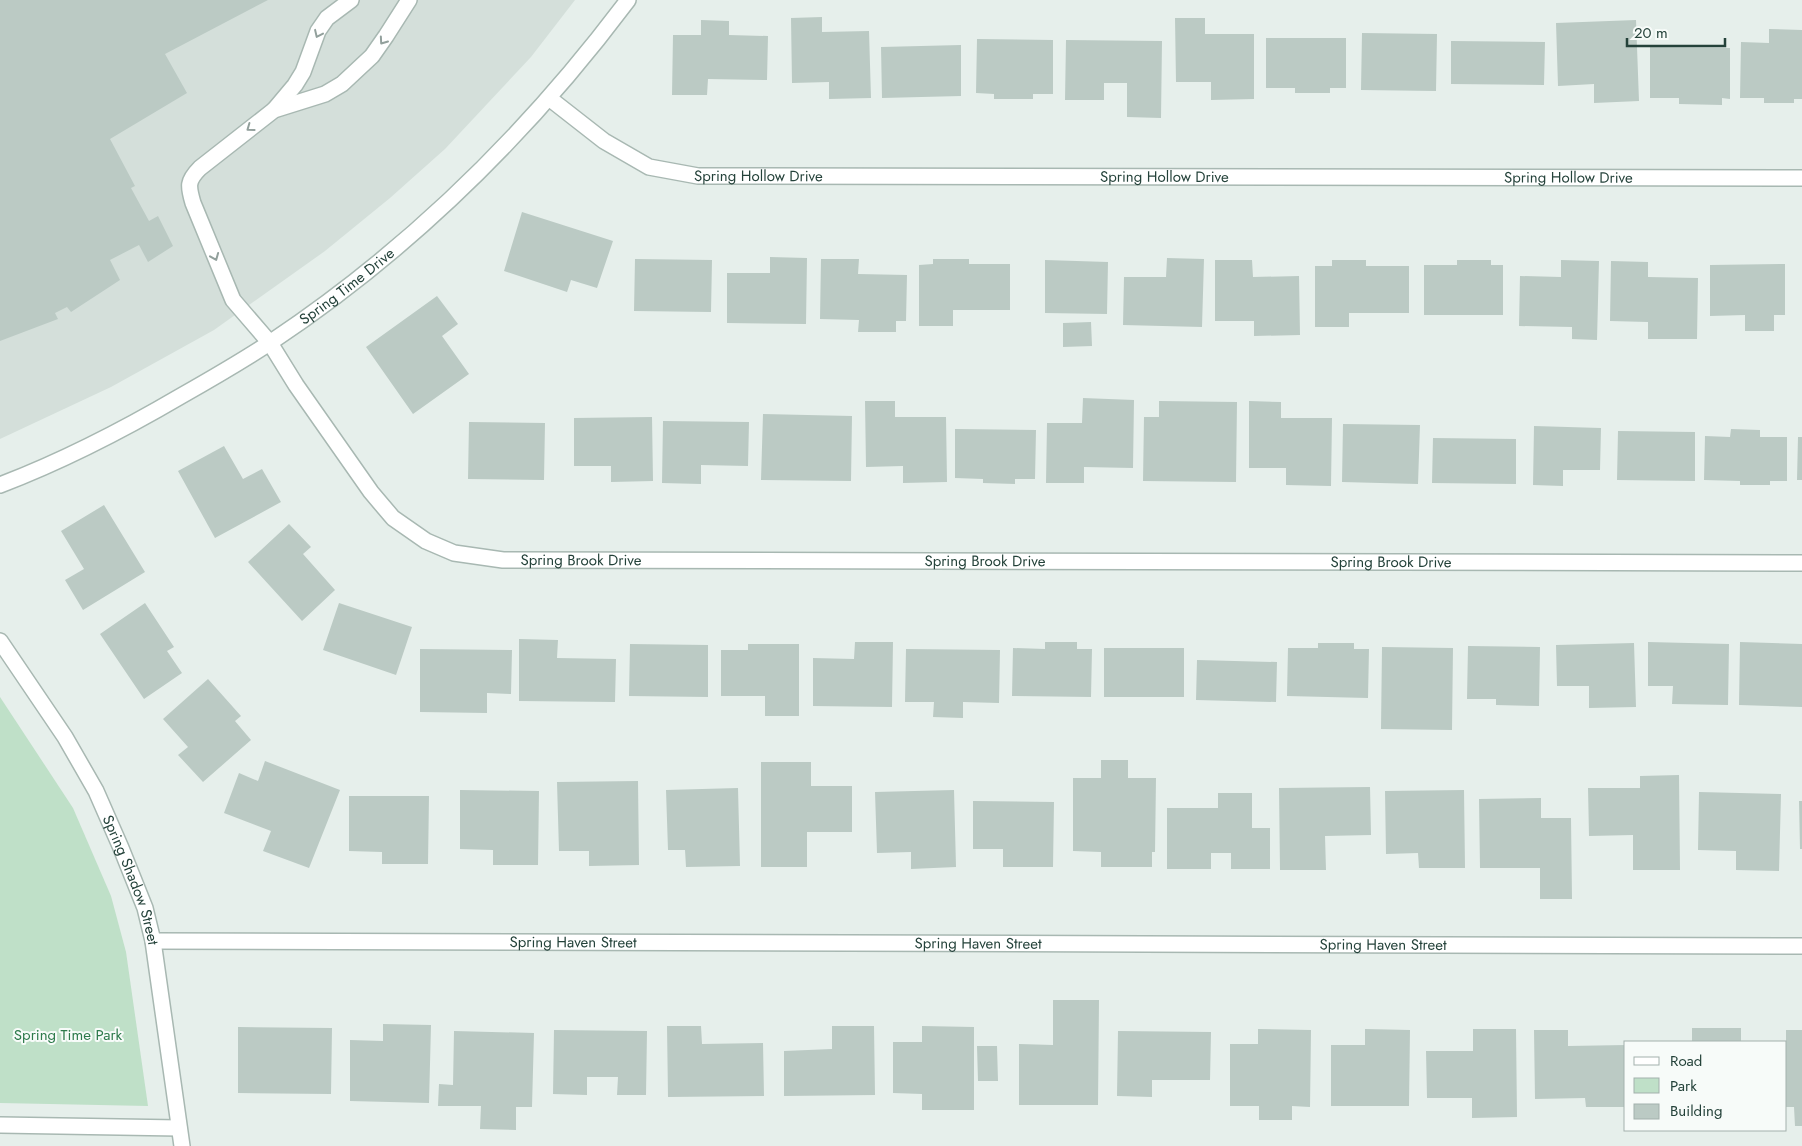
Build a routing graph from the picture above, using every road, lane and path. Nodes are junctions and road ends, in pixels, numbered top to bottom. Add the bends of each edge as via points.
1 (351, 0) edge
2 (409, 0) edge
3 (628, 0) edge
4 (549, 98) junction
5 (274, 110) junction
6 (1802, 178) edge
7 (270, 343) junction
8 (0, 485) edge
9 (1802, 563) edge
10 (0, 641) edge
11 (153, 941) junction
12 (1802, 946) edge
13 (0, 1125) edge
14 (179, 1128) junction
15 (182, 1146) edge

1 -> 5 street via 326,18 303,72
2 -> 5 street via 372,56 342,84 325,94
3 - 4 street, Spring Time Drive
4 - 6 street, Spring Hollow Drive via 604,141 649,167 698,176
4 - 7 street, Spring Time Drive via 488,163 403,242
5 -> 7 street, Spring Brook Drive via 200,168 192,176 188,188 233,300
7 - 8 street, Spring Time Drive via 123,429
7 - 9 street, Spring Brook Drive via 371,492 393,518 426,541 454,553 503,560
10 - 11 street, Spring Shadow Street via 65,737 96,791 142,900
11 - 12 street, Spring Haven Street
11 - 14 street, Spring Shadow Street
13 - 14 street
14 - 15 street, Spring Shadow Street

